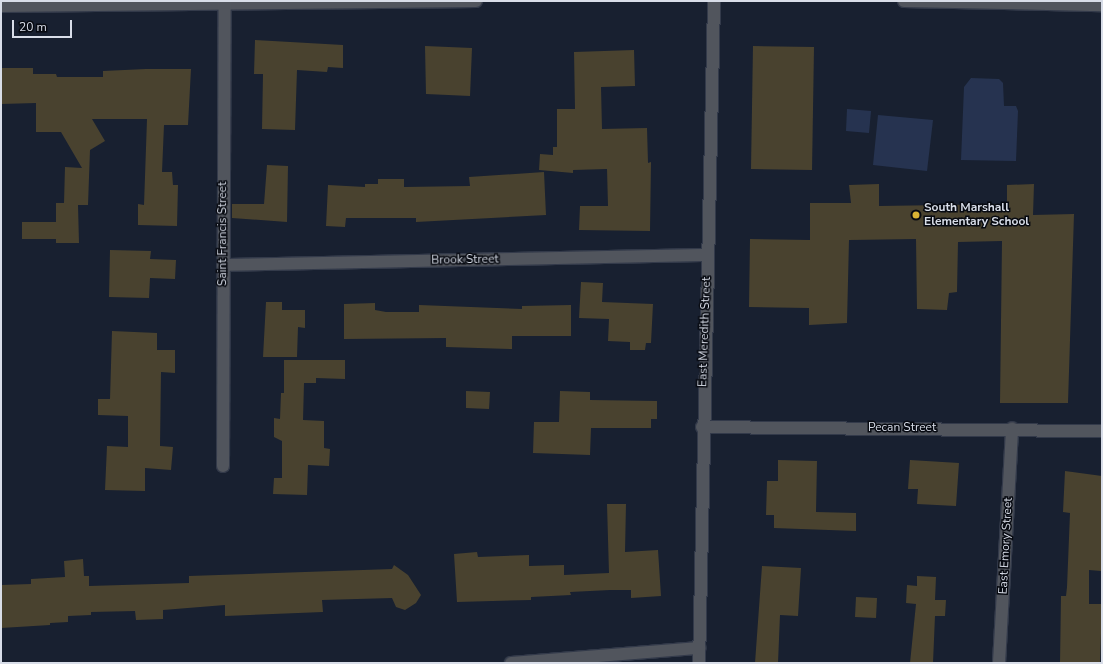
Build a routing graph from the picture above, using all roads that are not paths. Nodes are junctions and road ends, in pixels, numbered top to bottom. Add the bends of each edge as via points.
1 (476, 1) edge
2 (714, 1) edge
3 (904, 1) edge
4 (951, 1) edge
5 (225, 2) edge
6 (1102, 5) edge
7 (1, 6) edge
8 (708, 255) junction
9 (223, 264) junction
10 (702, 426) junction
11 (1012, 428) junction
12 (1102, 431) edge
13 (223, 466) dead end
14 (699, 648) junction
15 (511, 663) edge
16 (699, 663) edge
17 (999, 663) edge

1 - 5 street
2 - 8 street, East Meredith Street
3 - 4 street
4 - 6 street
5 - 7 street
5 - 9 street, Saint Francis Street
8 - 9 street, Brook Street
8 - 10 street, East Meredith Street
9 - 13 street, Saint Francis Street
10 - 11 street, Pecan Street
10 - 14 street, East Meredith Street
11 - 12 street, Pecan Street
11 - 17 street, East Emory Street
14 - 15 street
14 - 16 street, East Meredith Street

